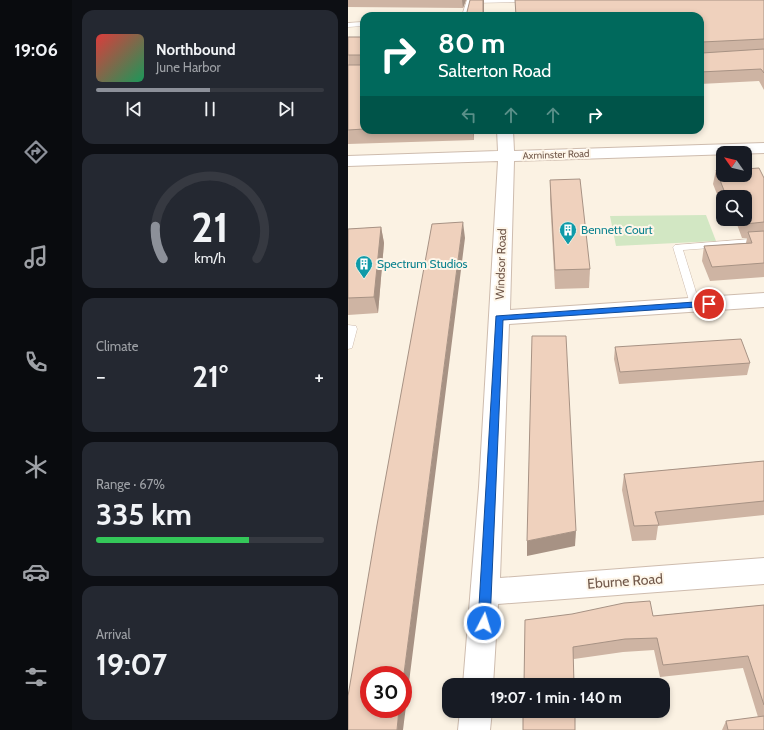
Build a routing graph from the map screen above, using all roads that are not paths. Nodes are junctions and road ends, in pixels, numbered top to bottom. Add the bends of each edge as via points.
1 (479, 0) edge
2 (530, 0) edge
3 (466, 12) edge
4 (348, 24) edge
5 (360, 24) edge
6 (505, 134) edge
7 (764, 148) edge
8 (506, 156) junction
9 (348, 161) edge
10 (764, 241) edge
11 (764, 300) edge
12 (695, 305) junction
13 (499, 318) junction
14 (348, 329) edge
15 (348, 345) edge
16 (764, 571) edge
17 (486, 592) junction
18 (479, 678) edge
19 (475, 718) edge
20 (474, 730) edge

1 - 2 lane
1 - 3 lane via 469,1
4 - 5 lane
6 - 8 street, Windsor Road
7 - 8 street, Axminster Road
8 - 9 street, Axminster Road
8 - 13 street, Windsor Road
10 - 12 lane via 678,247
11 - 12 street
12 - 13 street
13 - 17 street, Windsor Road
14 - 15 lane via 352,328
16 - 17 street, Eburne Road
17 - 18 street, Windsor Road
19 - 20 street

